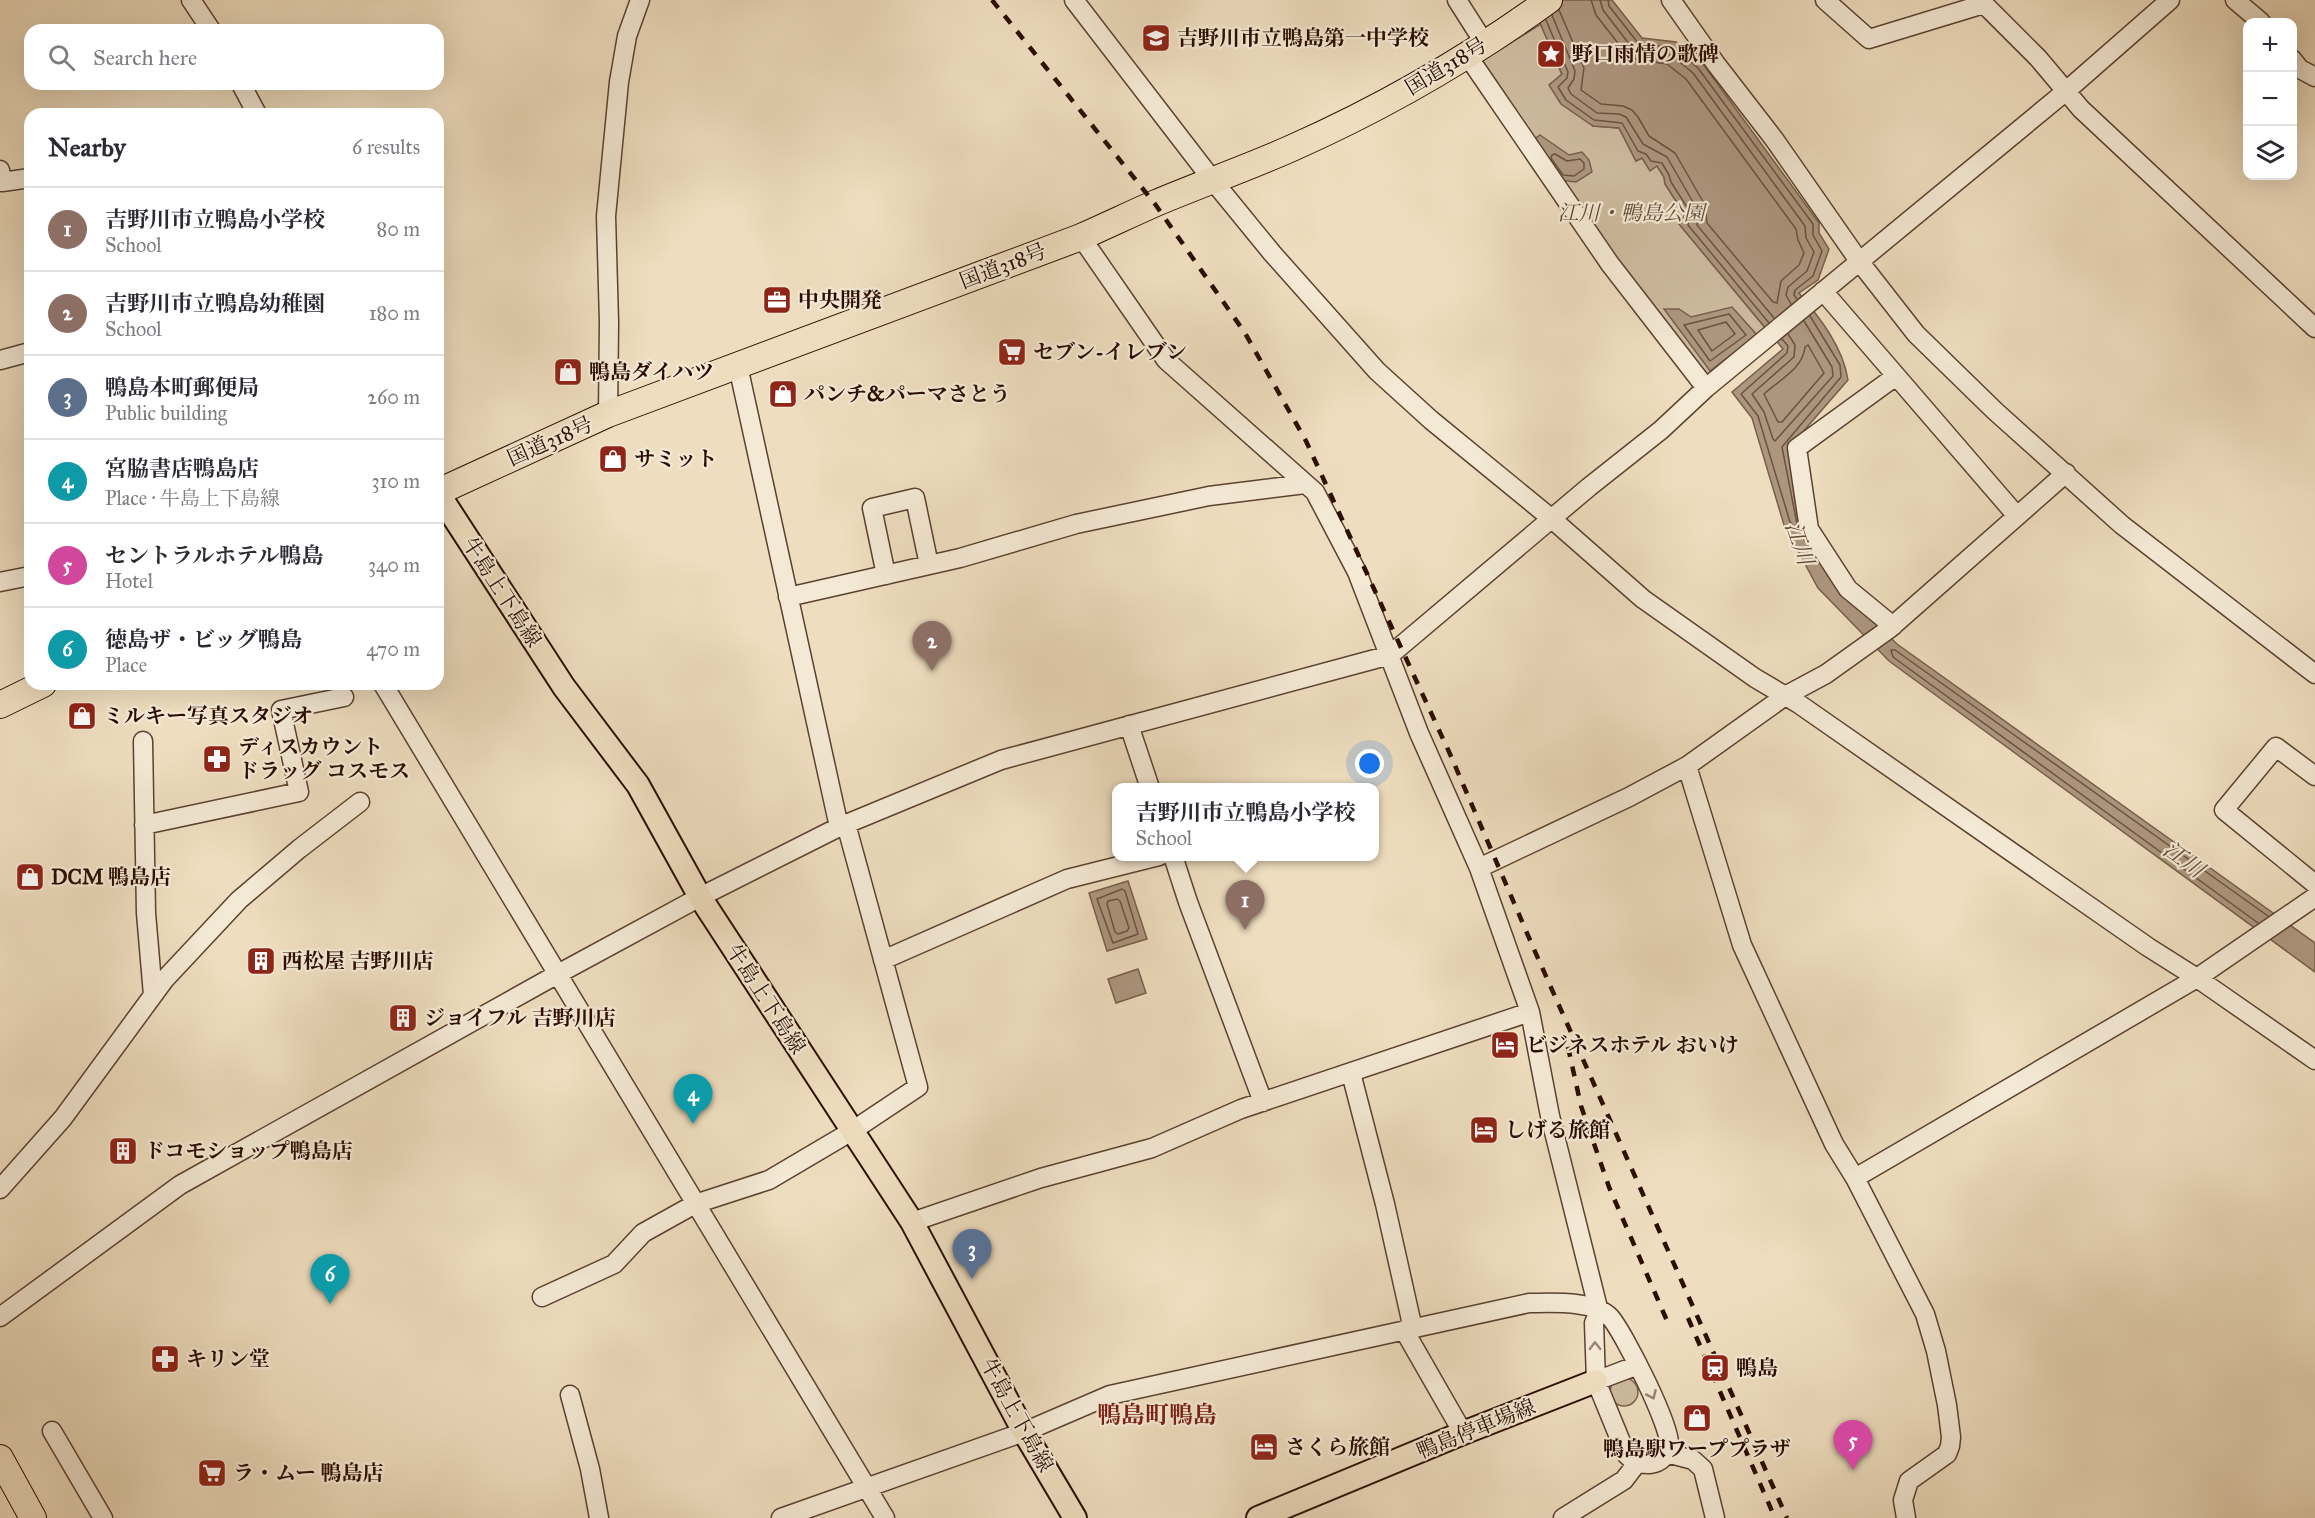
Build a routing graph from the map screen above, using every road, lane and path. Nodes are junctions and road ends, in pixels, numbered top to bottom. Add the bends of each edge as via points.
1 (191, 0) edge
2 (640, 0) edge
3 (1074, 0) edge
4 (1457, 0) edge
5 (1671, 0) edge
6 (1825, 0) edge
7 (2170, 0) edge
8 (2235, 0) edge
9 (1541, 6) edge
10 (2256, 18) edge
11 (207, 24) edge
12 (1476, 50) junction
13 (2297, 65) edge
14 (2315, 77) edge
15 (243, 90) edge
16 (2065, 92) junction
17 (250, 108) edge
18 (0, 170) edge
19 (24, 179) edge
20 (1214, 182) junction
21 (1081, 237) junction
22 (1859, 261) junction
23 (1819, 295) junction
24 (2315, 328) edge
25 (24, 354) edge
26 (0, 360) edge
27 (738, 366) junction
28 (1896, 376) junction
29 (1706, 388) junction
30 (609, 414) junction
31 (2066, 473) junction
32 (1305, 484) junction
33 (444, 489) edge
34 (444, 501) edge
35 (2017, 516) junction
36 (1552, 519) junction
37 (930, 565) junction
38 (886, 575) junction
39 (24, 577) edge
40 (0, 582) edge
41 (788, 597) junction
42 (1891, 628) junction
43 (1390, 655) junction
44 (2315, 674) edge
45 (31, 690) edge
46 (387, 690) edge
47 (1785, 696) junction
48 (344, 697) dead end
49 (0, 705) edge
50 (1130, 725) junction
51 (143, 741) dead end
52 (1687, 766) junction
53 (2315, 776) edge
54 (1148, 783) edge
55 (360, 802) dead end
56 (144, 825) junction
57 (842, 825) junction
58 (1139, 861) edge
59 (1175, 861) edge
60 (1479, 868) junction
61 (2315, 884) edge
62 (699, 897) junction
63 (2315, 897) edge
64 (883, 960) junction
65 (556, 975) junction
66 (2197, 978) junction
67 (153, 996) junction
68 (1530, 1012) junction
69 (2315, 1060) edge
70 (1351, 1072) junction
71 (1263, 1102) junction
72 (852, 1131) junction
73 (1855, 1178) junction
74 (0, 1189) edge
75 (695, 1204) junction
76 (912, 1221) junction
77 (542, 1297) dead end
78 (1599, 1311) junction
79 (0, 1317) edge
80 (1408, 1330) junction
81 (1638, 1365) junction
82 (1596, 1381) junction
83 (570, 1395) dead end
84 (52, 1431) dead end
85 (1024, 1432) junction
86 (1463, 1433) junction
87 (1667, 1453) junction
88 (0, 1458) edge
89 (1637, 1463) junction
90 (868, 1488) junction
91 (33, 1518) edge
92 (103, 1518) edge
93 (599, 1518) edge
94 (781, 1518) edge
95 (885, 1518) edge
96 (1075, 1518) edge
97 (1257, 1518) edge
98 (1563, 1518) edge
99 (1715, 1518) edge
100 (1906, 1518) edge

1 - 11 street
2 - 30 street via 627,36 619,82 606,216
3 - 20 street
4 - 12 street
5 - 22 street
6 - 16 street via 1869,39 1984,4 2038,58
7 - 16 street
8 - 10 street
9 - 12 highway, 国道318号
12 - 20 highway, 国道318号 via 1365,113
12 - 29 street via 1610,264
13 - 14 street
15 - 17 street
16 - 22 street
16 - 24 street
18 - 19 street via 2,182
20 - 21 highway, 国道318号
20 - 36 street via 1377,371
21 - 27 highway, 国道318号
21 - 32 street via 1166,360
22 - 23 street
22 - 31 street via 1916,334
23 - 28 street
23 - 29 street
25 - 26 street
27 - 30 highway, 国道318号
27 - 41 street
28 - 35 street
28 - 42 street via 1797,448 1809,529 1848,589
29 - 36 street
30 - 33 highway, 国道318号
31 - 35 street
31 - 44 street via 2122,525
32 - 37 street via 1209,496 1076,524
32 - 43 street via 1314,492 1357,572
34 - 62 main road, 牛島上下島線 via 564,687 638,784
35 - 42 street
36 - 43 street
36 - 47 street via 1643,599
37 - 38 street
37 - 38 street via 915,498 872,508
38 - 41 street
39 - 40 street
41 - 57 street
42 - 47 street via 1826,674
43 - 50 street
43 - 60 street via 1419,733
45 - 49 highway
46 - 65 street
47 - 52 street
47 - 66 street
48 - 56 street via 281,710 299,792
50 - 54 street
50 - 57 street via 1001,760
51 - 56 street
52 - 60 street
52 - 73 street via 1742,945 1834,1144
53 - 61 street via 2276,747 2224,810
55 - 67 street via 239,900
56 - 67 street
57 - 62 street
57 - 64 street
58 - 64 street via 1067,879
59 - 71 street
60 - 68 street
62 - 65 street
62 - 72 main road, 牛島上下島線
63 - 66 street
64 - 72 street via 918,1087
65 - 75 street
65 - 79 street via 180,1185
66 - 69 street
66 - 73 street
67 - 74 street via 63,1118
68 - 70 street
68 - 78 street via 1550,1116
70 - 71 street
70 - 80 street via 1385,1204
71 - 76 street via 1152,1148 1041,1178
72 - 75 street via 769,1180
72 - 76 main road, 牛島上下島線
73 - 100 street via 1924,1314 1947,1405 1950,1446 1947,1454 1909,1481 1903,1500
75 - 77 street via 644,1233 614,1264
75 - 90 street
76 - 85 main road, 牛島上下島線
78 - 80 street via 1575,1304 1529,1302
78 - 81 street via 1610,1317
82 -> 78 street via 1594,1323
80 - 85 street via 1110,1395
80 - 86 street
81 - 82 street
81 -> 87 street via 1669,1433
82 - 86 main road, 鴨島停車場線
82 - 89 street via 1626,1454
83 - 93 street
84 - 92 street
85 - 90 street
85 - 96 main road, 牛島上下島線
86 - 97 main road, 鴨島停車場線
87 - 89 street via 1654,1464
87 - 99 street via 1693,1460 1703,1469
88 - 91 highway
89 - 98 street via 1624,1480
90 - 94 street
90 - 95 street

